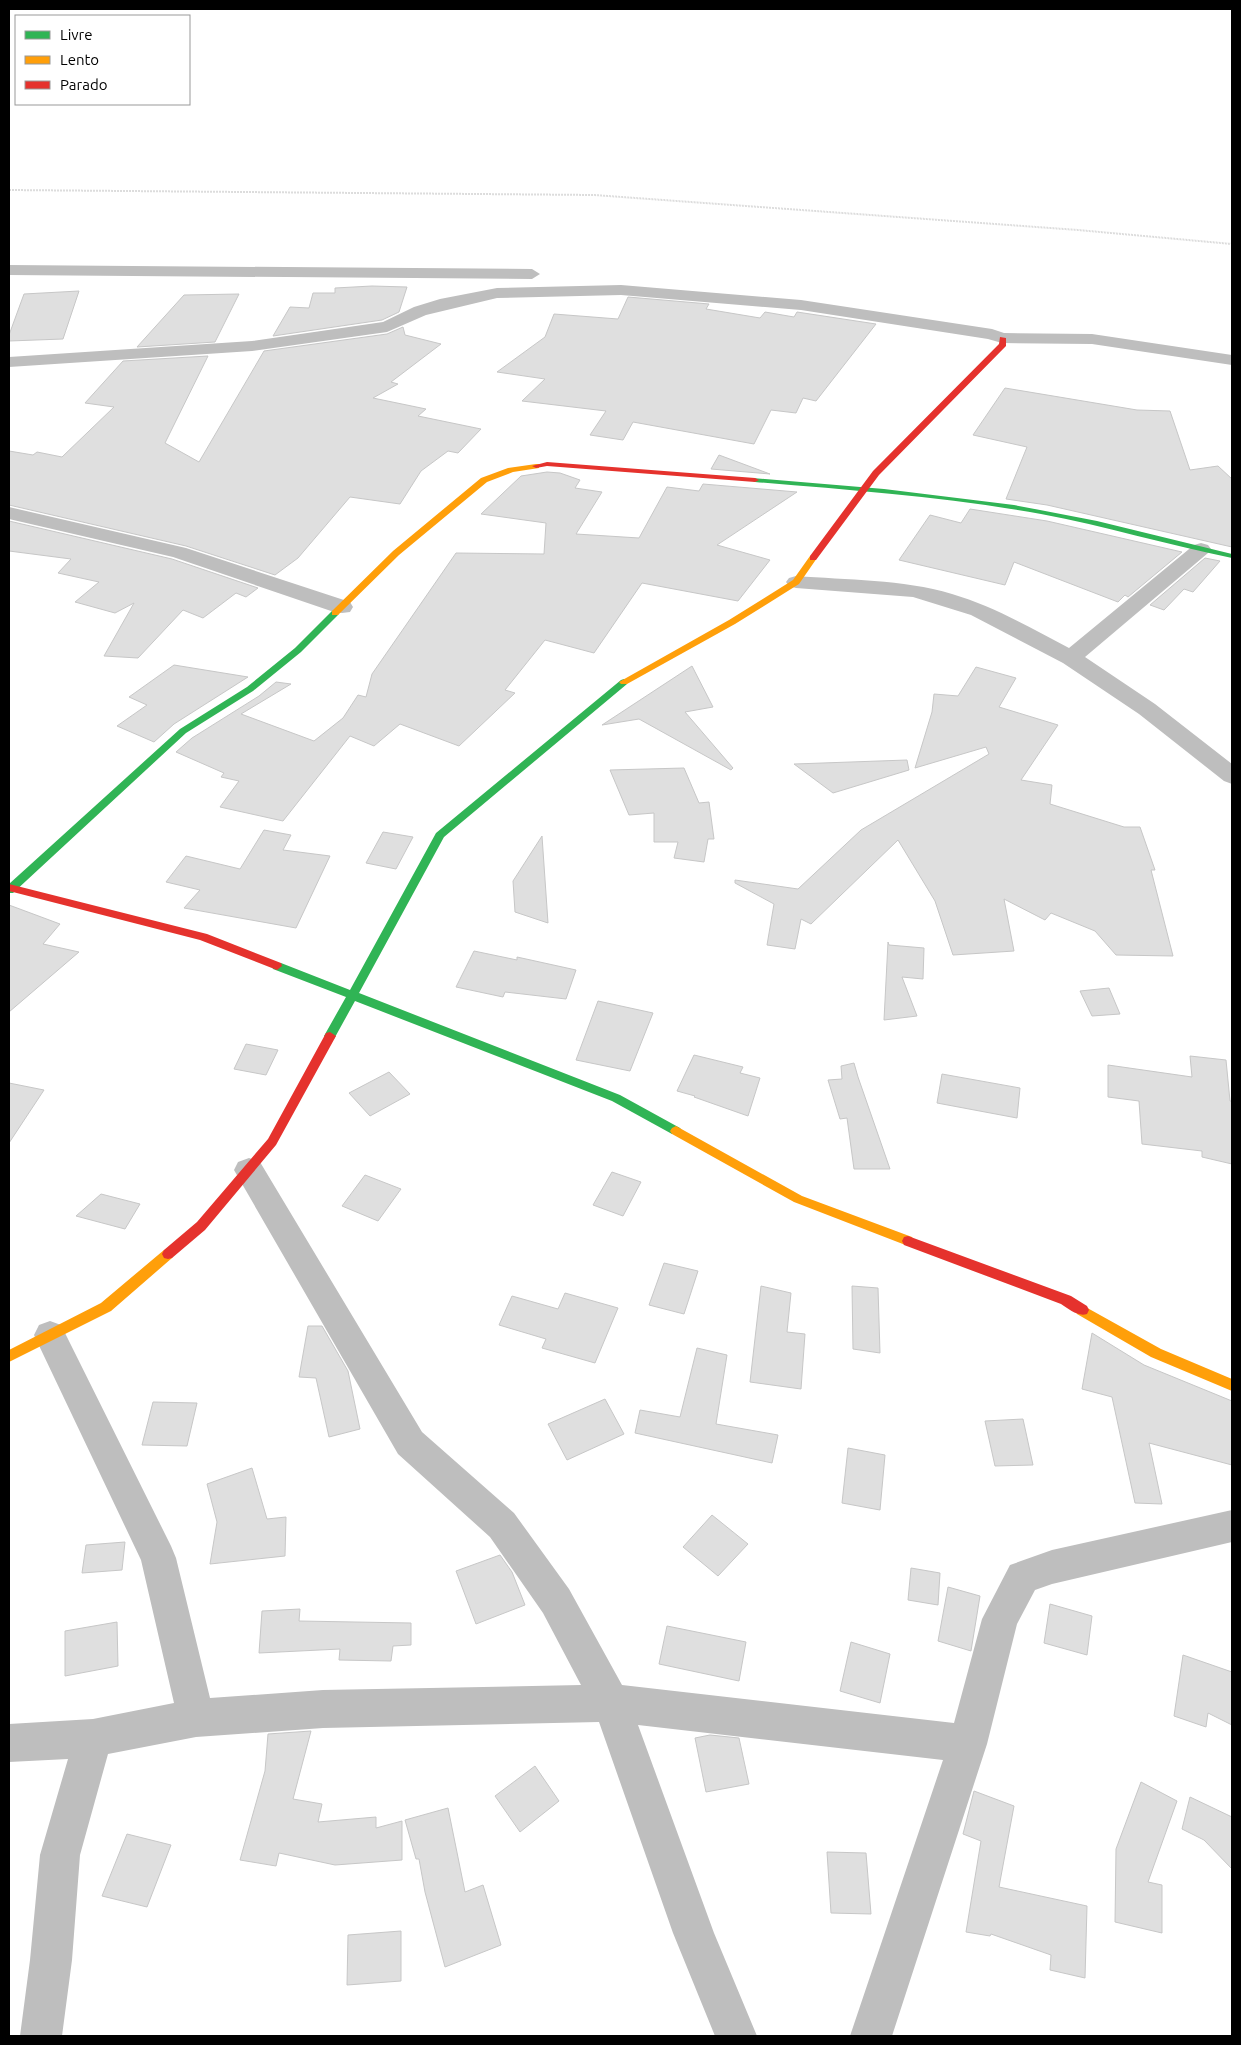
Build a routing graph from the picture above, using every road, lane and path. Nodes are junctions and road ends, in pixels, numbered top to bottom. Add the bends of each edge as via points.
1 (9, 190) edge
2 (1232, 244) edge
3 (9, 270) edge
4 (551, 274) dead end
5 (580, 275) dead end
6 (9, 283) edge
7 (497, 293) junction
8 (1002, 338) junction
9 (1232, 346) edge
10 (1232, 360) edge
11 (9, 362) edge
12 (864, 490) junction
13 (9, 513) edge
14 (1201, 549) junction
15 (1232, 556) edge
16 (796, 582) junction
17 (342, 607) junction
18 (1071, 658) junction
19 (1232, 776) edge
20 (9, 889) edge
21 (352, 996) junction
22 (249, 1170) junction
23 (50, 1335) junction
24 (9, 1356) edge
25 (1232, 1385) edge
26 (1232, 1526) edge
27 (611, 1702) junction
28 (196, 1718) junction
29 (93, 1738) junction
30 (9, 1743) edge
31 (968, 1744) junction
32 (41, 2036) edge
33 (736, 2036) edge
34 (871, 2036) edge

1 - 2 path via 594,195
3 - 4 street
5 - 9 street via 667,280 1039,326
6 - 7 street via 458,284
7 - 8 street via 621,290 792,304
7 - 11 street via 420,311 387,327 252,346
8 - 10 street via 1092,339
8 - 12 street via 1003,344 876,473
12 - 14 street via 986,504 1070,518
12 - 16 street
12 - 17 street via 547,464 511,470 484,480 458,500 396,553
13 - 17 street via 178,552
14 - 15 street
14 - 18 street
16 - 18 street via 913,591 944,598 978,610
16 - 21 street via 732,622 626,680 440,835
17 - 20 street via 298,650 250,689 183,731
18 - 19 street via 1147,709
20 - 21 street via 203,937
21 - 22 street via 272,1142
21 - 25 street via 616,1098 798,1199 1066,1300 1156,1353
22 - 23 street via 200,1226 106,1307
22 - 27 street via 410,1443 502,1525 556,1601
23 - 24 street
23 - 28 street via 158,1558
26 - 31 street via 1052,1567 1023,1577 1000,1619
27 - 28 street via 323,1709
27 - 31 street
27 - 33 street via 694,1933
28 - 29 street
29 - 30 street
29 - 32 street via 60,1855
31 - 34 street

